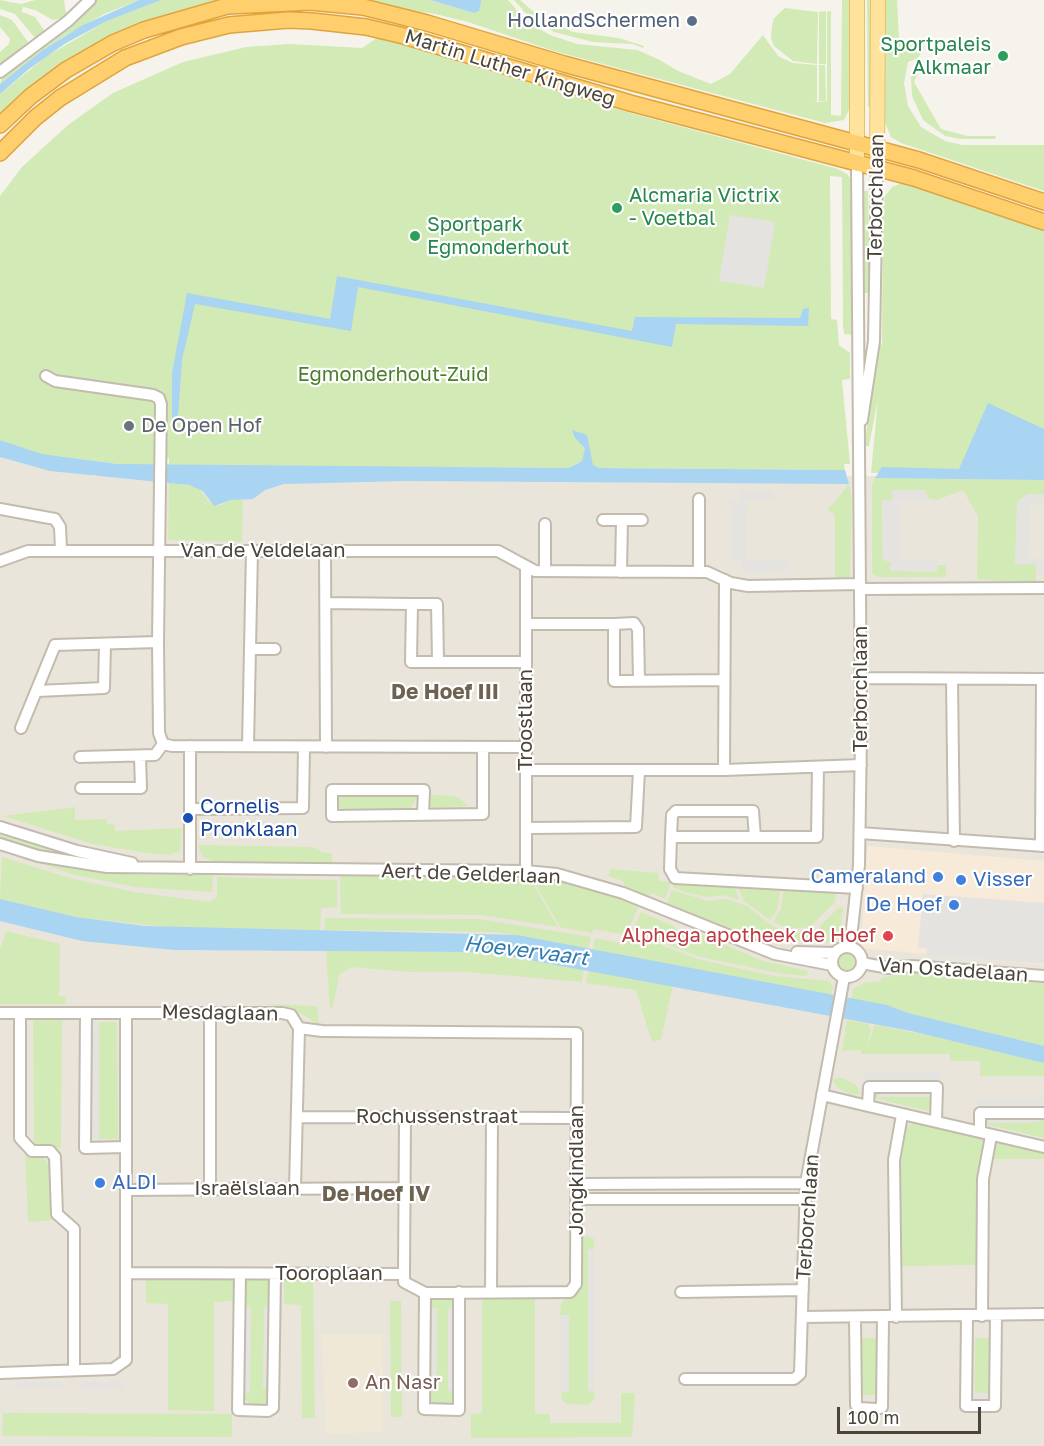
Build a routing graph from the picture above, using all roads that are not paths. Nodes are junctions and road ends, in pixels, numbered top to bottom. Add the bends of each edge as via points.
1 (90, 0) edge
2 (857, 0) edge
3 (878, 0) edge
4 (0, 72) edge
5 (0, 125) edge
6 (857, 142) junction
7 (877, 148) junction
8 (0, 153) edge
9 (858, 164) junction
10 (877, 169) junction
11 (1044, 202) edge
12 (1044, 222) edge
13 (46, 376) dead end
14 (860, 429) junction
15 (699, 499) dead end
16 (0, 509) edge
17 (603, 520) dead end
18 (622, 520) junction
19 (642, 520) dead end
20 (545, 524) dead end
21 (61, 550) junction
22 (161, 551) junction
23 (252, 551) junction
24 (325, 551) junction
25 (0, 561) edge
26 (526, 568) junction
27 (545, 571) junction
28 (621, 572) junction
29 (699, 572) junction
30 (725, 580) junction
31 (860, 586) junction
32 (1044, 588) edge
33 (326, 603) junction
34 (412, 604) junction
35 (526, 624) junction
36 (614, 624) junction
37 (158, 642) junction
38 (105, 644) junction
39 (250, 649) junction
40 (274, 649) dead end
41 (438, 661) junction
42 (526, 662) junction
43 (862, 678) junction
44 (952, 679) junction
45 (1043, 679) edge
46 (724, 680) junction
47 (639, 681) junction
48 (38, 691) junction
49 (21, 728) dead end
50 (163, 744) junction
51 (190, 746) junction
52 (248, 746) junction
53 (304, 747) junction
54 (326, 747) junction
55 (483, 747) junction
56 (526, 747) junction
57 (140, 756) junction
58 (80, 757) dead end
59 (861, 765) junction
60 (818, 767) junction
61 (724, 770) junction
62 (526, 771) junction
63 (639, 771) junction
64 (81, 788) dead end
65 (191, 809) junction
66 (423, 815) junction
67 (0, 827) edge
68 (527, 828) junction
69 (860, 833) junction
70 (671, 837) junction
71 (755, 837) junction
72 (954, 841) junction
73 (0, 844) edge
74 (1043, 846) edge
75 (159, 869) junction
76 (190, 869) junction
77 (526, 871) junction
78 (857, 888) junction
79 (850, 947) junction
80 (770, 951) junction
81 (834, 953) junction
82 (862, 963) junction
83 (832, 965) junction
84 (1044, 976) edge
85 (844, 977) junction
86 (0, 1013) edge
87 (20, 1013) junction
88 (126, 1013) junction
89 (210, 1013) junction
90 (86, 1014) junction
91 (299, 1028) junction
92 (577, 1033) joint
93 (822, 1095) junction
94 (868, 1106) junction
95 (1044, 1113) edge
96 (902, 1115) junction
97 (297, 1117) junction
98 (405, 1118) junction
99 (492, 1118) junction
100 (577, 1118) junction
101 (936, 1122) junction
102 (985, 1134) junction
103 (124, 1147) junction
104 (1044, 1147) edge
105 (806, 1183) junction
106 (577, 1184) junction
107 (296, 1188) junction
108 (405, 1188) junction
109 (210, 1189) junction
110 (126, 1190) junction
111 (577, 1199) junction
112 (805, 1199) junction
113 (126, 1273) junction
114 (240, 1274) junction
115 (275, 1274) junction
116 (404, 1274) junction
117 (803, 1290) junction
118 (459, 1292) junction
119 (491, 1292) junction
120 (681, 1292) dead end
121 (425, 1293) junction
122 (1044, 1314) edge
123 (967, 1316) junction
124 (982, 1316) junction
125 (996, 1316) junction
126 (802, 1317) junction
127 (855, 1317) junction
128 (884, 1317) junction
129 (896, 1317) junction
130 (74, 1369) junction
131 (0, 1373) edge
132 (685, 1379) dead end

1 - 4 street
2 - 6 main road, Terborchlaan
3 - 7 main road, Terborchlaan
5 - 6 highway, Martin Luther Kingweg via 66,70 134,34 220,7 292,1 382,11
6 - 7 highway, Martin Luther Kingweg
6 - 9 main road, Terborchlaan
7 - 10 main road, Terborchlaan
7 - 11 highway, Martin Luther Kingweg
8 - 9 highway, Martin Luther Kingweg via 60,98 125,58 204,30 288,20 344,24 404,36 630,103
9 - 10 highway, Martin Luther Kingweg
9 - 14 street, Terborchlaan
10 - 12 highway, Martin Luther Kingweg
10 - 14 street, Terborchlaan via 874,341
13 - 22 street via 55,381 159,398
14 - 31 street, Terborchlaan
15 - 29 street
16 - 21 street via 55,519 60,527
17 - 18 street
18 - 19 street
18 - 28 street
20 - 27 street
21 - 22 street
21 - 25 street via 18,552
22 - 23 street, Van de Veldelaan
22 - 37 street, Van de Veldelaan
23 - 24 street, Van de Veldelaan
23 - 39 street
24 - 26 street, Van de Veldelaan via 498,551
24 - 33 street
26 - 27 street, Van de Veldelaan
26 - 35 street, Troostlaan
27 - 28 street, Van de Veldelaan
28 - 29 street, Van de Veldelaan
29 - 30 street, Van de Veldelaan
30 - 31 street, Van de Veldelaan via 754,586
30 - 46 street
31 - 32 street, Van de Veldelaan
31 - 43 street, Terborchlaan
33 - 34 street
33 - 54 street
34 - 41 street via 436,604
34 - 41 street via 411,662
35 - 36 street
35 - 42 street, Troostlaan
36 - 47 street via 634,623 638,629
36 - 47 street via 614,681
37 - 38 street
37 - 50 street, Van de Veldelaan via 159,733
38 - 48 street via 55,645
38 - 48 street via 104,688
39 - 40 street
39 - 52 street
41 - 42 street
42 - 56 street, Troostlaan
43 - 44 street
43 - 59 street, Terborchlaan
44 - 45 street
44 - 72 street
45 - 74 street
46 - 47 street
46 - 61 street
48 - 49 street
50 - 51 street
50 - 57 street via 155,755
51 - 52 street
51 - 65 street
52 - 53 street
53 - 54 street
53 - 65 street via 303,808
54 - 55 street
55 - 56 street
55 - 66 street via 483,814
56 - 62 street, Troostlaan
57 - 58 street
57 - 64 street via 141,788
59 - 60 street
59 - 69 street, Terborchlaan
60 - 61 street
60 - 71 street via 817,837
61 - 63 street
62 - 63 street
62 - 68 street, Troostlaan
63 - 68 street via 636,827
65 - 76 street
66 - 66 street via 424,790 332,790 332,816
67 - 75 street, Aert de Gelderlaan via 77,851
68 - 77 street, Troostlaan
69 - 72 street
69 - 78 street, Terborchlaan
70 - 71 street
70 - 71 street via 672,815 676,811 751,810 755,814
70 - 78 street via 670,869 675,878
72 - 74 street
73 - 75 street, Aert de Gelderlaan via 88,865
75 - 76 street, Aert de Gelderlaan
76 - 77 street, Aert de Gelderlaan
77 - 80 street, Aert de Gelderlaan via 602,885
78 - 79 street, Terborchlaan
79 - 81 street
79 - 82 street via 860,955
80 - 81 street, Aert de Gelderlaan
80 - 83 street, Aert de Gelderlaan
81 - 83 street
82 - 84 street, Van Ostadelaan via 889,968 912,966
82 - 85 street via 856,974
83 - 85 street
85 - 93 street, Terborchlaan
86 - 87 street, Mesdaglaan
87 - 90 street, Mesdaglaan
87 - 130 street via 20,1138 32,1151 50,1151 55,1157 57,1214 74,1229
88 - 89 street, Mesdaglaan
88 - 90 street, Mesdaglaan
88 - 103 street
89 - 91 street, Mesdaglaan via 282,1013 291,1015
89 - 109 street
90 - 103 street via 85,1148
91 - 92 street, Mesdaglaan via 322,1032
91 - 97 street
92 - 100 street, Jongkindlaan
93 - 94 street
93 - 105 street, Terborchlaan
94 - 96 street
94 - 101 street via 869,1087 936,1087
95 - 102 street via 980,1113
96 - 101 street
96 - 129 street via 894,1160
97 - 98 street, Rochussenstraat
97 - 107 street
98 - 99 street, Rochussenstraat
98 - 108 street
99 - 100 street, Rochussenstraat
99 - 119 street
100 - 106 street, Jongkindlaan
101 - 102 street
102 - 104 street
102 - 124 street
103 - 110 street
105 - 106 street
105 - 112 street, Terborchlaan
106 - 111 street, Jongkindlaan
107 - 108 street, Israëlslaan
107 - 109 street, Israëlslaan
108 - 116 street
109 - 110 street, Israëlslaan
110 - 113 street
111 - 112 street
111 - 119 street, Jongkindlaan via 576,1284 570,1292
112 - 117 street, Terborchlaan
113 - 114 street, Tooroplaan
113 - 130 street via 126,1360 113,1369
114 - 115 street, Tooroplaan
114 - 115 street via 238,1410 268,1411 273,1408
115 - 116 street, Tooroplaan
116 - 121 street, Tooroplaan via 404,1282
117 - 120 street
117 - 126 street, Terborchlaan
118 - 119 street
118 - 121 street
118 - 121 street via 459,1410 424,1409
122 - 125 street
123 - 124 street
123 - 125 street via 966,1406 995,1406
123 - 129 street
124 - 125 street
126 - 127 street
126 - 132 street, Terborchlaan via 802,1368 796,1378
127 - 128 street
127 - 128 street via 856,1405 877,1409 882,1407
128 - 129 street
130 - 131 street

